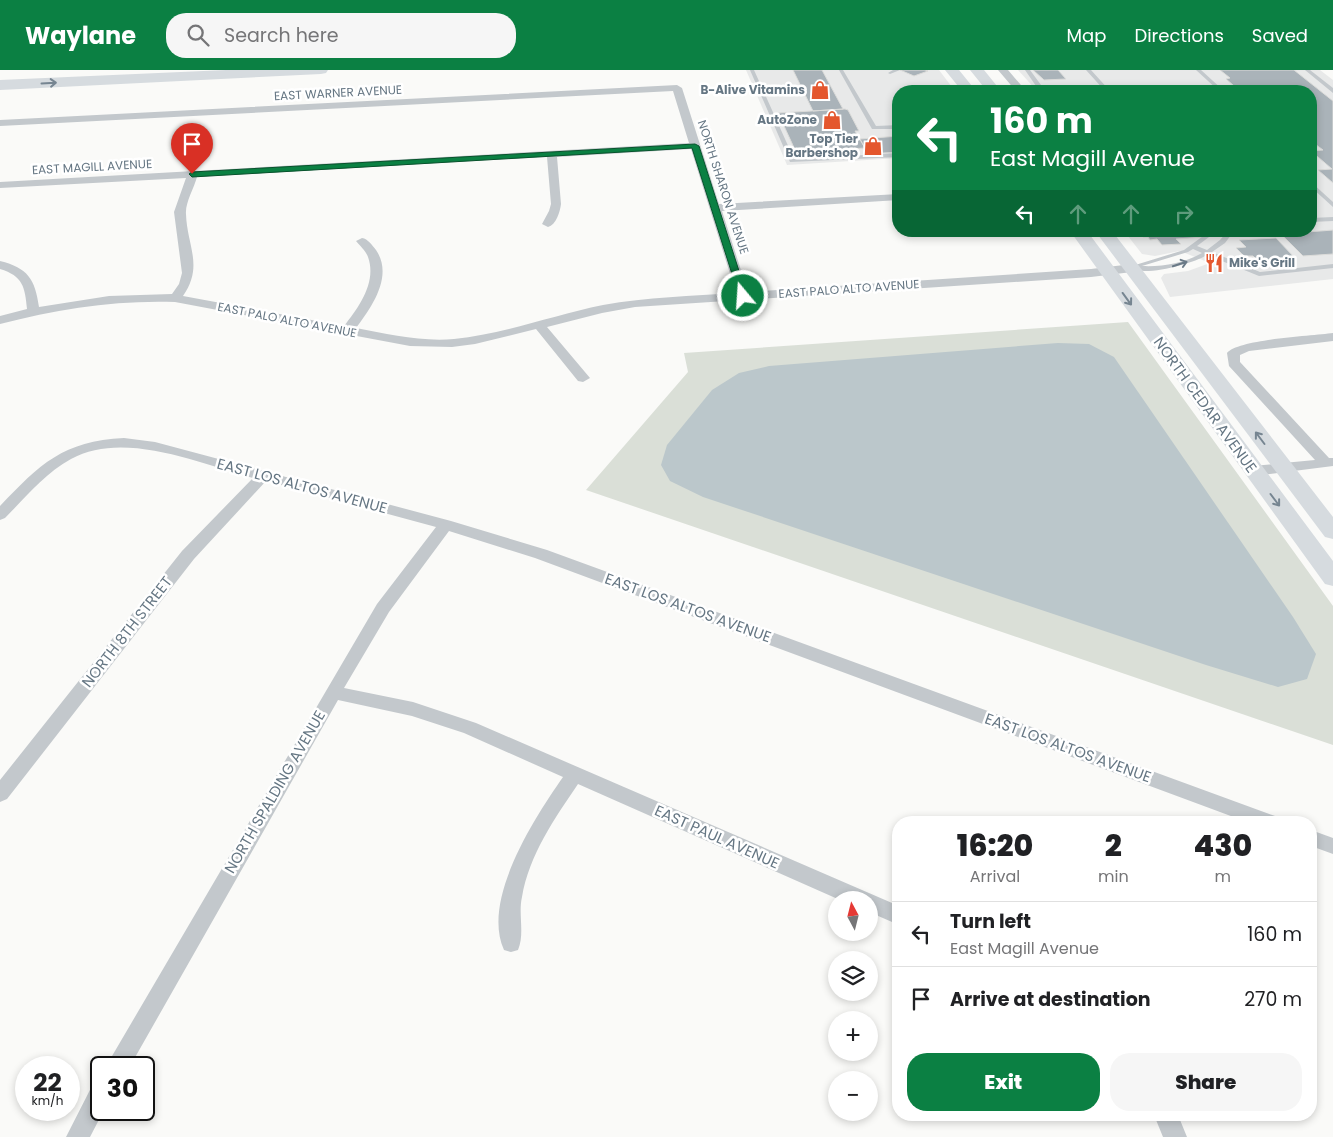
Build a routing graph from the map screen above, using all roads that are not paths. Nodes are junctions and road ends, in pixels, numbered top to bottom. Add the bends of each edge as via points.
1 (78, 70) edge
2 (321, 70) edge
3 (752, 70) edge
4 (841, 70) edge
5 (898, 70) edge
6 (952, 70) edge
7 (977, 70) edge
8 (1003, 70) edge
9 (1027, 70) edge
10 (1088, 70) edge
11 (1198, 70) edge
12 (1307, 70) edge
13 (890, 72) dead end
14 (0, 74) edge
15 (0, 85) edge
16 (964, 85) edge
17 (989, 85) edge
18 (1016, 85) edge
19 (1038, 85) dead end
20 (1102, 85) edge
21 (1215, 85) edge
22 (677, 88) joint
23 (1333, 91) edge
24 (0, 123) edge
25 (892, 127) edge
26 (695, 146) junction
27 (552, 154) junction
28 (892, 155) edge
29 (192, 174) junction
30 (0, 185) edge
31 (1317, 189) edge
32 (892, 197) edge
33 (1333, 204) edge
34 (715, 208) junction
35 (1333, 219) edge
36 (1317, 220) edge
37 (548, 224) dead end
38 (1082, 237) edge
39 (1108, 237) edge
40 (1206, 237) edge
41 (1225, 237) edge
42 (362, 241) dead end
43 (1194, 247) junction
44 (1206, 252) junction
45 (0, 265) edge
46 (1333, 266) edge
47 (1132, 268) junction
48 (1107, 271) junction
49 (743, 296) junction
50 (176, 298) junction
51 (34, 312) junction
52 (0, 320) edge
53 (539, 325) junction
54 (347, 331) junction
55 (1333, 337) edge
56 (583, 378) dead end
57 (1329, 462) edge
58 (1283, 468) junction
59 (1253, 470) junction
60 (263, 476) junction
61 (0, 515) edge
62 (446, 525) junction
63 (1333, 532) edge
64 (1333, 578) edge
65 (333, 692) junction
66 (574, 774) junction
67 (0, 794) edge
68 (1252, 816) edge
69 (1317, 840) edge
70 (1333, 846) edge
71 (840, 891) edge
72 (878, 907) edge
73 (892, 913) edge
74 (511, 943) dead end
75 (123, 1056) edge
76 (90, 1114) edge
77 (1168, 1121) edge
78 (78, 1137) edge
79 (1175, 1137) edge

1 - 14 main road
15 -> 2 main road
3 - 28 lane via 792,161
4 - 25 lane via 874,128
5 - 13 lane
6 - 16 main road
7 - 17 main road
8 - 18 street
9 - 19 lane
10 - 20 lane
11 - 21 lane
12 - 23 lane
22 - 24 street, EAST WARNER AVENUE
22 - 26 street, NORTH SHARON AVENUE
26 - 27 street, EAST MAGILL AVENUE
26 - 34 street, NORTH SHARON AVENUE
27 - 29 street, EAST MAGILL AVENUE
27 - 37 street via 556,204
29 - 30 street, EAST MAGILL AVENUE
29 - 50 street via 180,212 188,273
31 - 33 lane
32 - 34 street
34 - 49 street, NORTH SHARON AVENUE
35 - 36 lane
38 - 48 main road, NORTH CEDAR AVENUE
39 - 47 main road, NORTH CEDAR AVENUE
40 - 43 lane
41 - 44 lane
42 - 54 street via 374,256 376,278 366,308
43 - 44 lane
43 - 47 lane
44 - 46 lane via 1259,274
47 -> 44 lane via 1170,268
45 - 51 street via 20,272 28,280
47 - 48 street, EAST PALO ALTO AVENUE
58 -> 47 main road, NORTH CEDAR AVENUE
48 - 49 street, EAST PALO ALTO AVENUE
48 -> 59 main road, NORTH CEDAR AVENUE
49 - 53 street, EAST PALO ALTO AVENUE via 619,305
50 - 51 street, EAST PALO ALTO AVENUE via 116,298
50 - 54 street, EAST PALO ALTO AVENUE
51 - 52 street, EAST PALO ALTO AVENUE
53 - 54 street, EAST PALO ALTO AVENUE via 494,337 452,343 410,342
53 - 56 street
55 - 57 street via 1246,347 1233,353 1234,363
57 - 58 street
58 - 59 street
58 - 63 main road, NORTH CEDAR AVENUE
59 -> 64 main road, NORTH CEDAR AVENUE
60 - 61 street, EAST LOS ALTOS AVENUE via 150,444 94,445 51,463
60 - 62 street, EAST LOS ALTOS AVENUE
60 - 67 street, NORTH 8TH STREET via 188,555
62 - 65 street, NORTH SPALDING AVENUE via 383,608
62 - 68 street, EAST LOS ALTOS AVENUE via 541,554
65 - 66 street, EAST PAUL AVENUE via 413,709 470,728
65 - 75 street, NORTH SPALDING AVENUE
66 - 71 street, EAST PAUL AVENUE
66 - 74 street via 523,860 512,890
69 - 70 street
72 - 73 street
76 - 78 street
77 - 79 street

